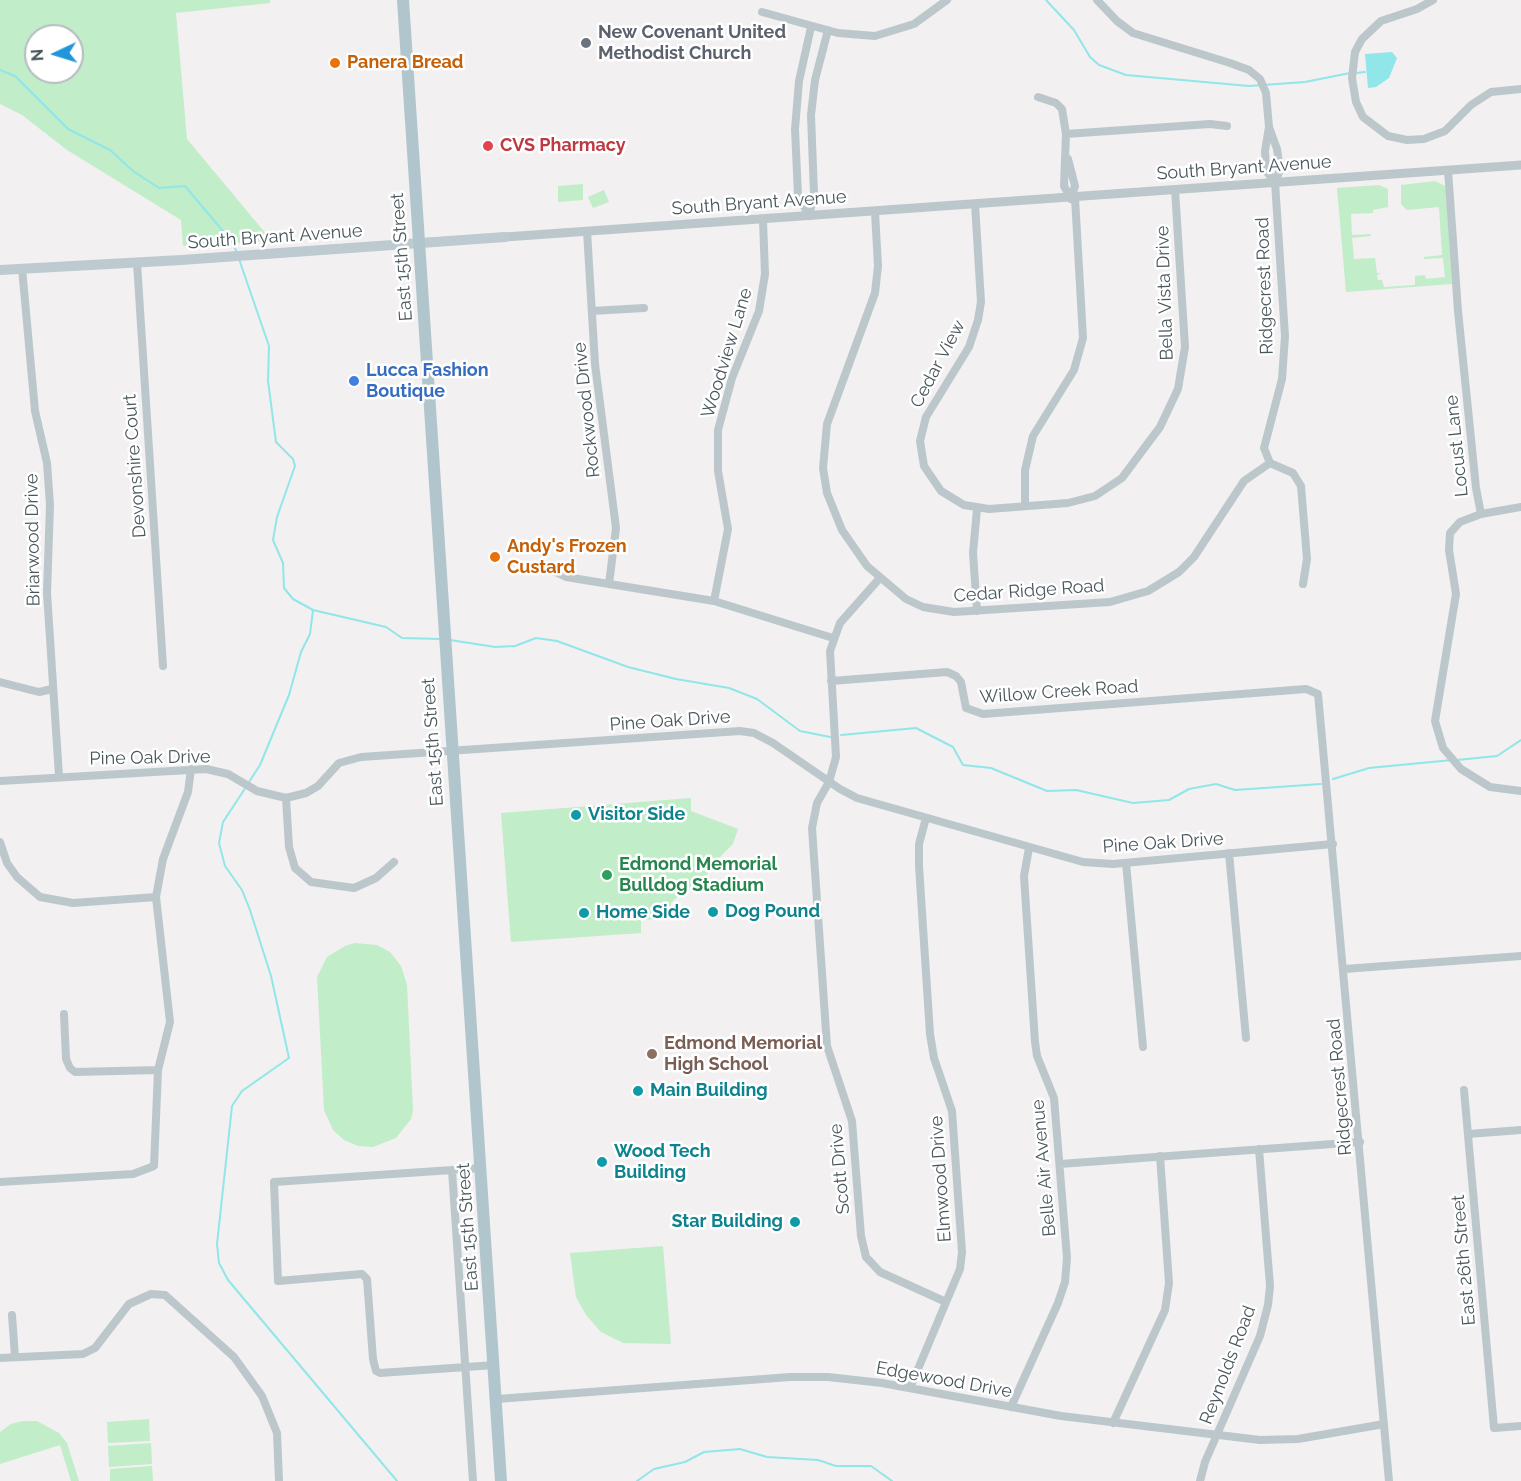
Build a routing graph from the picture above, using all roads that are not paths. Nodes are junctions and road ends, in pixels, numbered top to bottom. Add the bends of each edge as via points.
1 (403, 0) edge
2 (946, 0) edge
3 (1097, 0) edge
4 (1433, 0) edge
5 (762, 12) dead end
6 (811, 27) junction
7 (828, 30) junction
8 (1521, 89) edge
9 (1038, 97) dead end
10 (1227, 126) dead end
11 (1269, 127) junction
12 (1066, 135) junction
13 (1521, 165) edge
14 (1448, 170) junction
15 (1275, 182) junction
16 (1175, 190) junction
17 (1073, 198) junction
18 (975, 204) junction
19 (875, 212) junction
20 (809, 216) junction
21 (763, 220) junction
22 (587, 231) junction
23 (505, 237) joint
24 (419, 244) junction
25 (137, 263) junction
26 (22, 268) junction
27 (0, 270) edge
28 (645, 308) dead end
29 (592, 311) junction
30 (1270, 463) junction
31 (1025, 506) junction
32 (1521, 507) edge
33 (977, 509) junction
34 (1481, 514) junction
35 (543, 566) dead end
36 (879, 579) junction
37 (609, 584) junction
38 (1303, 584) dead end
39 (714, 601) junction
40 (977, 611) junction
41 (834, 638) junction
42 (163, 666) dead end
43 (831, 681) junction
44 (0, 682) edge
45 (52, 689) junction
46 (1316, 692) joint
47 (452, 751) junction
48 (191, 769) junction
49 (59, 776) junction
50 (0, 782) edge
51 (829, 782) junction
52 (1521, 791) edge
53 (286, 798) junction
54 (926, 818) junction
55 (0, 842) edge
56 (1333, 844) junction
57 (1029, 848) junction
58 (1229, 853) junction
59 (394, 862) dead end
60 (1126, 863) junction
61 (156, 897) junction
62 (1521, 956) edge
63 (1344, 969) junction
64 (64, 1014) dead end
65 (1246, 1038) dead end
66 (1143, 1047) dead end
67 (158, 1070) junction
68 (1464, 1089) dead end
69 (1521, 1130) edge
70 (1468, 1134) junction
71 (1360, 1142) junction
72 (1259, 1149) junction
73 (1160, 1156) junction
74 (1060, 1164) junction
75 (482, 1168) junction
76 (452, 1170) junction
77 (0, 1182) edge
78 (946, 1302) junction
79 (12, 1315) dead end
80 (15, 1357) junction
81 (0, 1358) edge
82 (495, 1365) junction
83 (466, 1366) junction
84 (910, 1388) junction
85 (497, 1399) junction
86 (1011, 1407) junction
87 (1113, 1423) junction
88 (1384, 1424) junction
89 (1521, 1426) edge
90 (1217, 1435) junction
91 (279, 1481) edge
92 (473, 1481) edge
93 (501, 1481) edge
94 (1200, 1481) edge
95 (1389, 1481) edge

1 - 24 main road, East 15th Street
2 - 7 street via 914,24 893,33 866,36
3 - 11 street, Ridgecrest Road via 1133,33 1249,70 1266,93
4 - 8 street via 1381,21 1362,39 1352,65 1356,102 1363,117 1381,132 1398,139 1417,140 1445,131 1471,105 1491,92
5 - 6 street
6 - 7 street
6 - 20 street via 799,81 795,129 798,195
7 - 20 street via 811,115 814,194
9 - 12 street via 1062,109
10 - 12 street
11 - 15 street, Ridgecrest Road via 1279,158
11 - 15 street, Ridgecrest Road via 1264,160 1266,171
12 - 17 street
13 - 14 street, South Bryant Avenue
14 - 15 street, South Bryant Avenue
14 - 34 street, Locust Lane via 1458,310
15 - 16 street, South Bryant Avenue
15 - 30 street, Ridgecrest Road via 1285,336 1282,379 1264,448
16 - 17 street, South Bryant Avenue
16 - 31 street, Bella Vista Drive via 1185,346 1183,369 1170,408 1135,462 1111,487 1079,501
17 - 18 street, South Bryant Avenue
17 - 31 street via 1083,338 1074,370 1033,436 1024,470
18 - 19 street, South Bryant Avenue
18 - 33 street, Cedar View via 981,302 978,320 969,347 926,417 920,441 924,466 933,483 952,500
19 - 20 street, South Bryant Avenue
19 - 36 street, Cedar Ridge Road via 875,293 831,408 823,452 834,516 854,550
20 - 21 street, South Bryant Avenue
21 - 22 street, South Bryant Avenue
21 - 39 street, Woodview Lane via 765,274 759,312 732,378 718,430 717,471 728,529
22 - 23 street, South Bryant Avenue
22 - 29 street, Rockwood Drive
23 - 24 main road, South Bryant Avenue
24 - 25 main road, South Bryant Avenue
24 - 47 main road, East 15th Street
25 - 26 main road, South Bryant Avenue
25 - 42 street, Devonshire Court
26 - 27 main road, South Bryant Avenue
26 - 45 street, Briarwood Drive via 35,411 47,463 50,505 47,593
28 - 29 street
29 - 37 street, Rockwood Drive via 616,528
30 - 38 street via 1293,473 1301,486 1307,559
30 - 40 street, Cedar Ridge Road via 1244,481 1194,557 1179,572 1148,591 1110,602
31 - 33 street, Bella Vista Drive
32 - 34 street
33 - 40 street via 973,553
34 - 52 street, Locust Lane via 1460,522 1450,533 1456,594 1435,721 1443,748 1461,769 1490,787
35 - 37 street via 560,575
36 - 40 street, Cedar Ridge Road via 923,607 942,612
36 - 41 street, Scott Drive via 843,619
37 - 39 street
39 - 41 street
41 - 43 street, Scott Drive
43 - 46 street, Willow Creek Road via 947,672 961,682 966,708 983,714 1306,689
43 - 51 street, Scott Drive via 836,757
44 - 45 street via 39,692
45 - 49 street, Briarwood Drive
46 - 56 street, Ridgecrest Road
47 - 51 street, Pine Oak Drive via 740,731 773,743
47 - 53 street, Pine Oak Drive via 346,760 318,786
47 - 75 main road, East 15th Street
48 - 49 street, Pine Oak Drive
48 - 53 street, Pine Oak Drive via 216,771 257,791
48 - 61 street via 188,792 163,858
49 - 50 street, Pine Oak Drive
51 - 54 street, Pine Oak Drive via 857,798
51 - 78 street, Scott Drive via 817,803 812,828 826,1035 853,1127 864,1251 869,1263 880,1272
53 - 59 street via 289,847 295,868 311,882 354,888 376,878
54 - 57 street, Pine Oak Drive
54 - 78 street, Elmwood Drive via 919,844 919,866 931,1040 952,1111 962,1252 960,1269
55 - 61 street via 17,877 40,897 73,903
56 - 58 street, Pine Oak Drive
56 - 63 street, Ridgecrest Road
57 - 60 street, Pine Oak Drive via 1083,862
57 - 74 street, Belle Air Avenue via 1024,876 1035,1042 1054,1098
58 - 60 street, Pine Oak Drive
58 - 65 street
60 - 66 street
61 - 67 street via 170,1022
62 - 63 street
63 - 71 street, Ridgecrest Road
64 - 67 street via 66,1059 75,1072
67 - 77 street via 156,1156 150,1169 133,1174
68 - 70 street, East 26th Street
69 - 70 street
70 - 89 street, East 26th Street via 1494,1428
71 - 72 street
71 - 88 street, Ridgecrest Road
72 - 73 street
72 - 90 street, Reynolds Road via 1270,1286 1268,1305 1260,1336
73 - 74 street
73 - 87 street via 1169,1283 1165,1311
74 - 86 street, Belle Air Avenue via 1067,1258 1065,1282
75 - 76 street
75 - 82 main road, East 15th Street
76 - 83 street
76 - 83 street via 274,1182 278,1281 362,1274 367,1279 373,1359 380,1373
78 - 84 street, Elmwood Drive
79 - 80 street
80 - 81 street
80 - 91 street via 89,1352 129,1304 152,1294 165,1295 234,1357 262,1396 277,1432
82 - 83 street
82 - 85 main road, East 15th Street
83 - 92 street
84 - 85 street, Edgewood Drive via 845,1379 790,1377
84 - 86 street, Edgewood Drive
85 - 93 main road, East 15th Street
86 - 87 street, Edgewood Drive
87 - 90 street, Edgewood Drive
88 - 90 street, Edgewood Drive via 1286,1440
88 - 95 street, Ridgecrest Road
90 - 94 street, Reynolds Road

